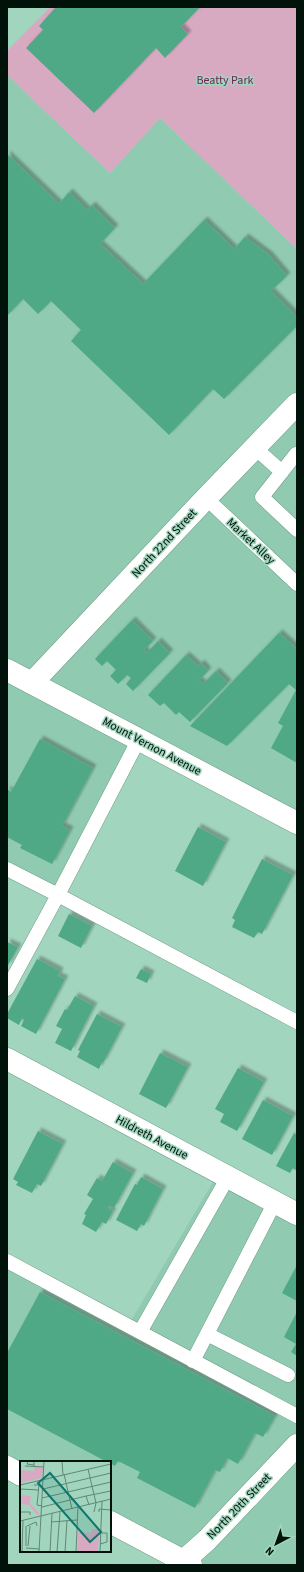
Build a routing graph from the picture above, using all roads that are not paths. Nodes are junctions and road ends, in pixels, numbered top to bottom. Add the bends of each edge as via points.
1 (297, 404) edge
2 (255, 448) junction
3 (297, 455) edge
4 (282, 472) junction
5 (206, 498) junction
6 (297, 530) edge
7 (297, 584) edge
8 (7, 670) edge
9 (32, 683) junction
10 (139, 739) junction
11 (297, 823) edge
12 (7, 869) edge
13 (58, 895) junction
14 (7, 989) edge
15 (297, 1022) edge
16 (7, 1059) edge
17 (228, 1177) junction
18 (276, 1202) junction
19 (297, 1214) edge
20 (7, 1261) edge
21 (140, 1332) junction
22 (207, 1334) junction
23 (193, 1361) junction
24 (288, 1375) dead end
25 (297, 1416) edge
26 (297, 1445) edge
27 (7, 1467) edge
28 (20, 1474) edge
29 (111, 1523) edge
30 (184, 1564) edge

1 - 2 street, North 22nd Street
2 - 4 lane
2 - 5 street, North 22nd Street
3 - 4 lane
4 - 6 lane via 262,497
5 - 7 lane, Market Alley
5 - 9 street, North 22nd Street
8 - 9 street, Mount Vernon Avenue
9 - 10 street, Mount Vernon Avenue
10 - 11 street, Mount Vernon Avenue
10 - 13 lane
12 - 13 lane
13 - 14 lane
13 - 15 lane
16 - 17 street, Hildreth Avenue
17 - 18 street, Hildreth Avenue
17 - 21 lane
18 - 19 street, Hildreth Avenue
18 - 22 lane
20 - 21 lane
21 - 23 lane
22 - 23 lane
22 - 24 lane
23 - 25 lane
26 - 30 street, North 20th Street
27 - 28 street
29 - 30 street

